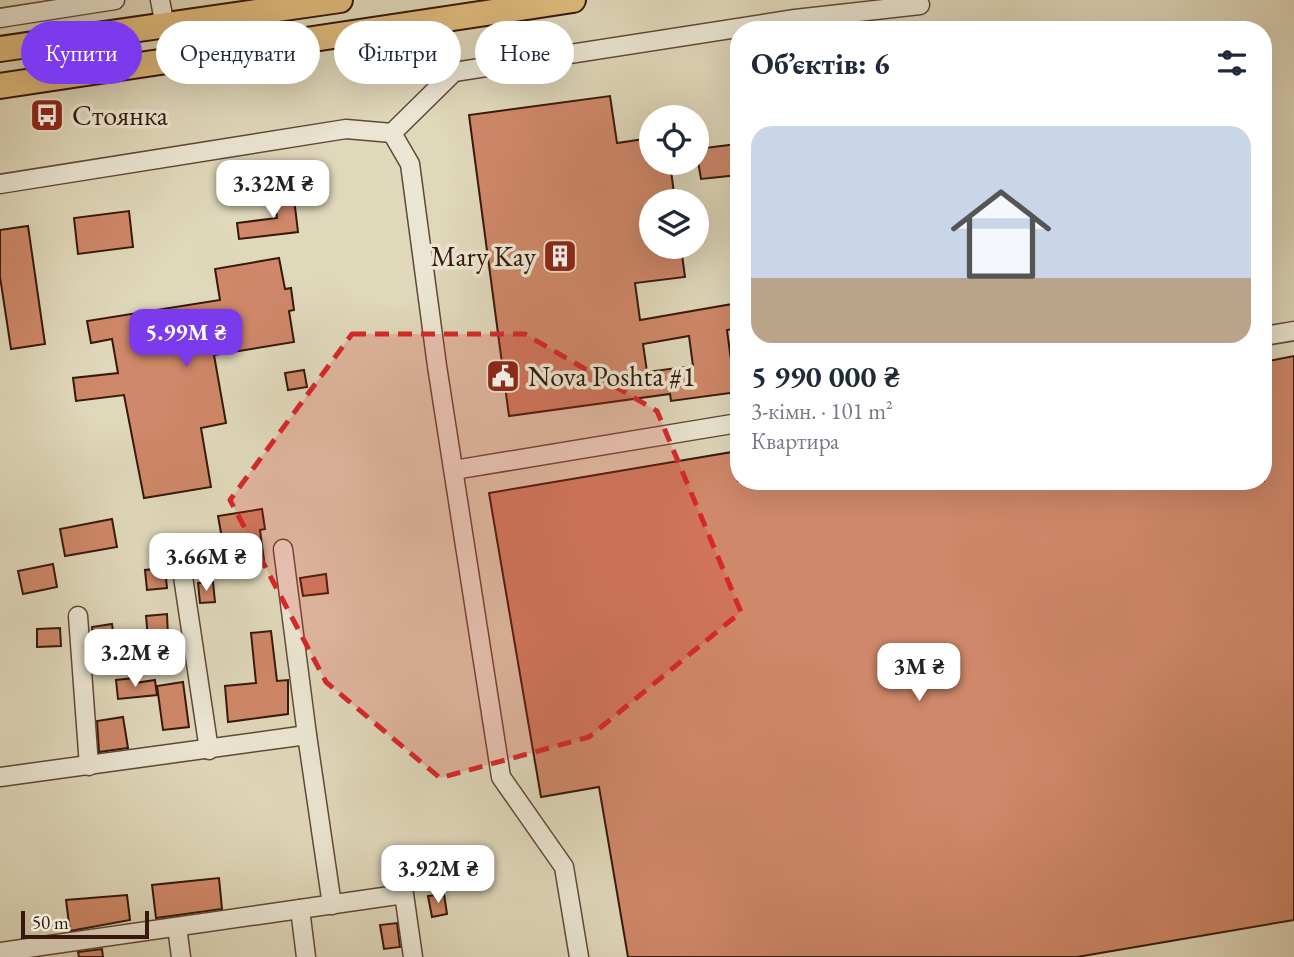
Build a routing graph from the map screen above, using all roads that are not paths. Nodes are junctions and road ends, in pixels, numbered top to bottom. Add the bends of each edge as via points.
1 (115, 0) edge
2 (160, 0) edge
3 (340, 0) edge
4 (573, 0) edge
5 (920, 5) dead end
6 (0, 18) edge
7 (164, 21) edge
8 (199, 21) edge
9 (782, 21) edge
10 (156, 27) edge
11 (730, 29) edge
12 (0, 50) edge
13 (0, 86) edge
14 (392, 133) junction
15 (0, 184) edge
16 (1294, 331) edge
17 (1272, 335) edge
18 (730, 424) edge
19 (454, 470) junction
20 (283, 549) dead end
21 (180, 550) dead end
22 (78, 616) dead end
23 (307, 735) junction
24 (209, 750) junction
25 (89, 766) junction
26 (0, 777) edge
27 (332, 905) junction
28 (300, 909) junction
29 (177, 927) junction
30 (69, 950) edge
31 (0, 953) edge
32 (181, 957) edge
33 (306, 957) edge
34 (413, 957) edge
35 (579, 957) edge

1 - 6 street
2 - 7 street
3 - 8 highway
4 - 13 highway
5 - 9 street
10 - 12 highway
11 - 14 street via 454,72
14 - 15 street via 346,129
14 - 19 street via 410,164
16 - 17 street
18 - 19 street
19 - 35 street via 501,777 564,867
20 - 23 street
21 - 24 street
22 - 25 street
23 - 24 street
23 - 27 street
24 - 25 street
25 - 26 street
27 - 28 street
27 - 34 street via 404,894
28 - 29 street
28 - 33 street
29 - 30 street
29 - 32 street
30 - 31 street

